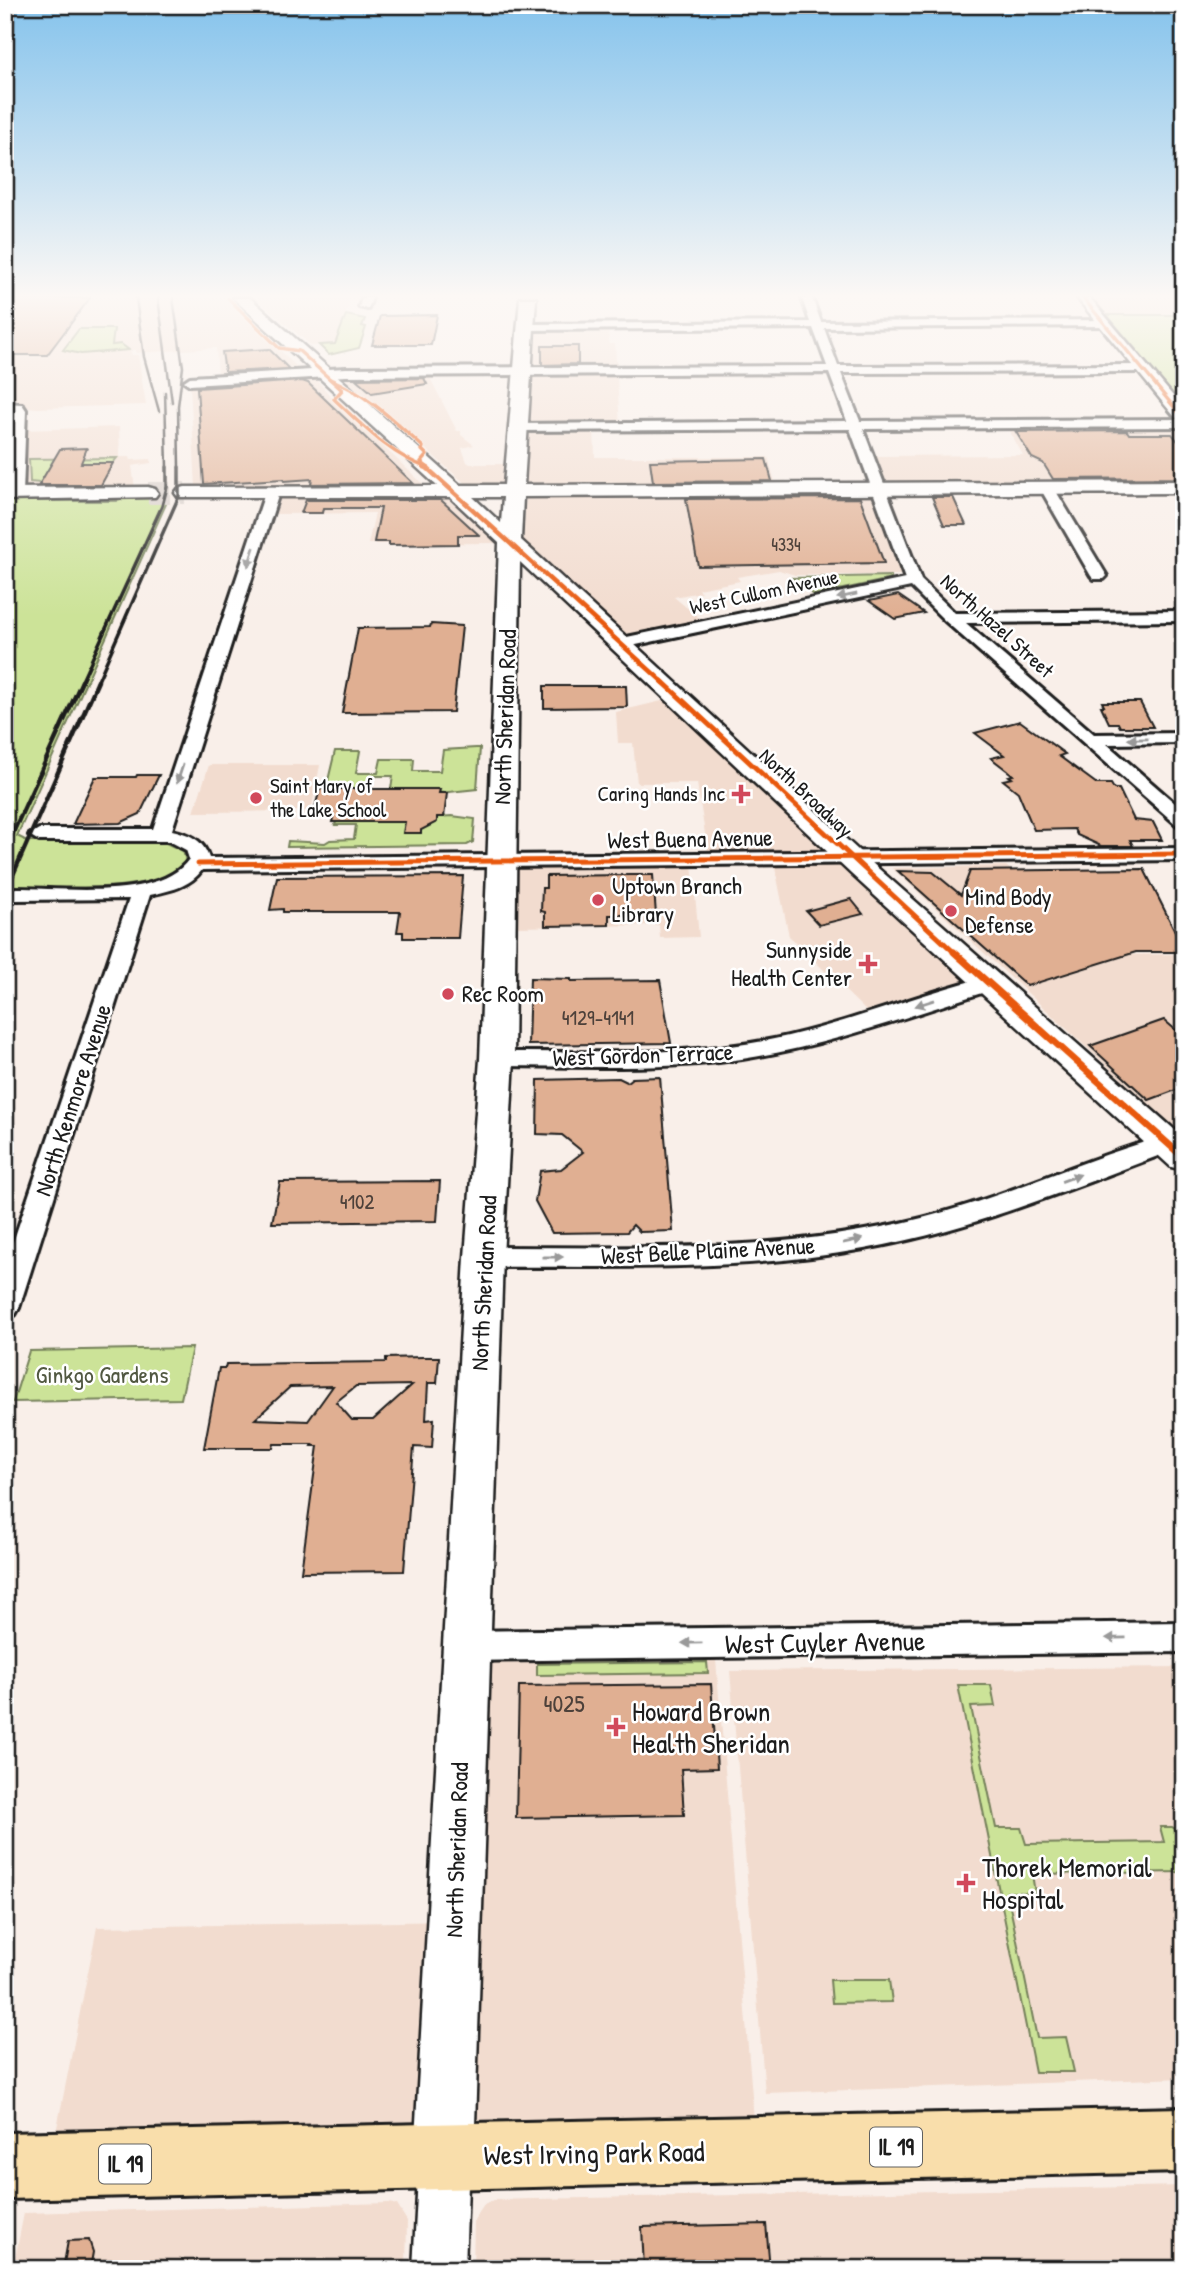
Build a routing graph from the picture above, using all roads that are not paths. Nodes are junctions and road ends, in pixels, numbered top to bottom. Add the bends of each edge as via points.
1 (358, 404) edge
2 (521, 404) edge
3 (846, 404) edge
4 (1170, 404) edge
5 (5, 407) edge
6 (1184, 421) edge
7 (853, 425) junction
8 (519, 427) junction
9 (1184, 487) edge
10 (1047, 488) junction
11 (877, 490) junction
12 (454, 492) junction
13 (514, 492) junction
14 (148, 493) tunnel mouth
15 (185, 493) tunnel mouth
16 (272, 493) junction
17 (10, 494) edge
18 (510, 542) junction
19 (1099, 576) dead end
20 (914, 582) junction
21 (1184, 616) edge
22 (951, 618) junction
23 (622, 643) junction
24 (1184, 738) edge
25 (1092, 739) junction
26 (1184, 821) edge
27 (160, 834) junction
28 (39, 835) dead end
29 (1184, 854) edge
30 (850, 857) junction
31 (501, 860) junction
32 (198, 864) junction
33 (141, 892) junction
34 (16, 894) dead end
35 (990, 983) junction
36 (496, 1059) junction
37 (1176, 1151) edge
38 (484, 1258) junction
39 (5, 1308) edge
40 (1184, 1637) edge
41 (466, 1646) junction
42 (1184, 2140) edge
43 (444, 2157) junction
44 (5, 2166) edge
45 (439, 2269) edge

1 - 12 main road, North Broadway
2 - 8 main road, North Sheridan Road
3 - 7 street, North Hazel Street
4 - 6 street
5 - 17 street via 20,408
6 - 7 street
7 - 8 street
7 - 11 street, North Hazel Street
8 - 13 main road, North Sheridan Road
9 - 10 main road
10 - 11 main road
10 - 19 street
11 - 13 main road
11 - 20 street, North Hazel Street
12 - 13 main road
12 - 16 main road
12 - 18 main road, North Broadway
13 - 18 main road, North Sheridan Road
14 - 17 main road
15 - 16 main road
16 -> 27 street
18 - 23 main road, North Broadway
18 - 31 main road, North Sheridan Road
20 - 22 street, North Hazel Street
20 -> 23 street, West Cullom Avenue
21 - 22 street
22 - 25 street, North Hazel Street
23 - 30 main road, North Broadway
24 -> 25 street
25 - 26 street, North Hazel Street
27 - 28 street
27 - 32 street via 179,837 193,846 199,854
29 - 30 street, West Buena Avenue
30 - 31 street, West Buena Avenue
30 - 35 main road, North Broadway
31 - 32 street, West Buena Avenue
31 - 36 main road, North Sheridan Road
32 - 33 street via 182,880
33 - 34 street
33 - 39 street, North Kenmore Avenue
35 -> 36 street, West Gordon Terrace via 848,1029 740,1052
35 - 37 main road, North Broadway
36 - 38 main road, North Sheridan Road
38 -> 37 street, West Belle Plaine Avenue via 723,1256 842,1243 954,1219
38 - 41 main road, North Sheridan Road
40 -> 41 street, West Cuyler Avenue
41 - 43 main road, North Sheridan Road
42 - 43 main road, West Irving Park Road / IL 19
43 - 44 main road, West Irving Park Road / IL 19
43 - 45 street, North Sheridan Road

